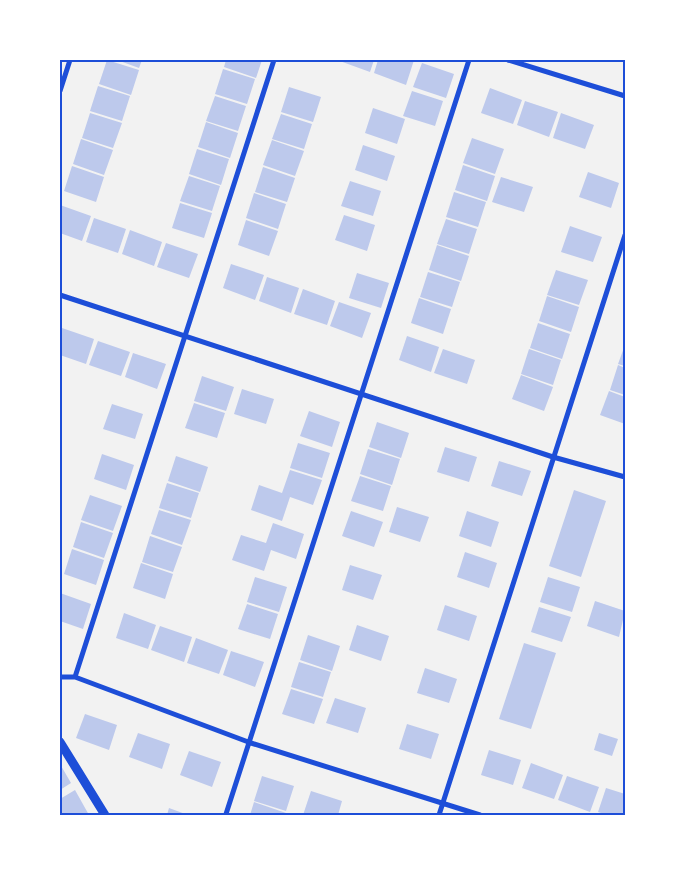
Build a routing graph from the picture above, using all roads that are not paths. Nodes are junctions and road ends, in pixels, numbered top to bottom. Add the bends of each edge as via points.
1 (70, 60) edge
2 (274, 60) edge
3 (469, 60) edge
4 (508, 60) edge
5 (60, 91) edge
6 (625, 96) edge
7 (625, 235) edge
8 (60, 295) edge
9 (186, 336) junction
10 (362, 393) junction
11 (553, 457) junction
12 (625, 477) edge
13 (60, 676) edge
14 (75, 677) junction
15 (60, 742) edge
16 (251, 743) junction
17 (442, 804) junction
18 (226, 814) dead end
19 (105, 815) edge
20 (439, 815) edge
21 (480, 815) edge

1 - 5 street
2 - 9 street
3 - 10 street
4 - 6 street
7 - 11 street
8 - 9 street
9 - 10 street
9 - 14 street
10 - 11 street
10 - 16 street
11 - 12 street
11 - 17 street
13 - 14 street
14 - 16 street
15 - 19 street
16 - 17 street
16 - 18 street
17 - 20 street
17 - 21 street

